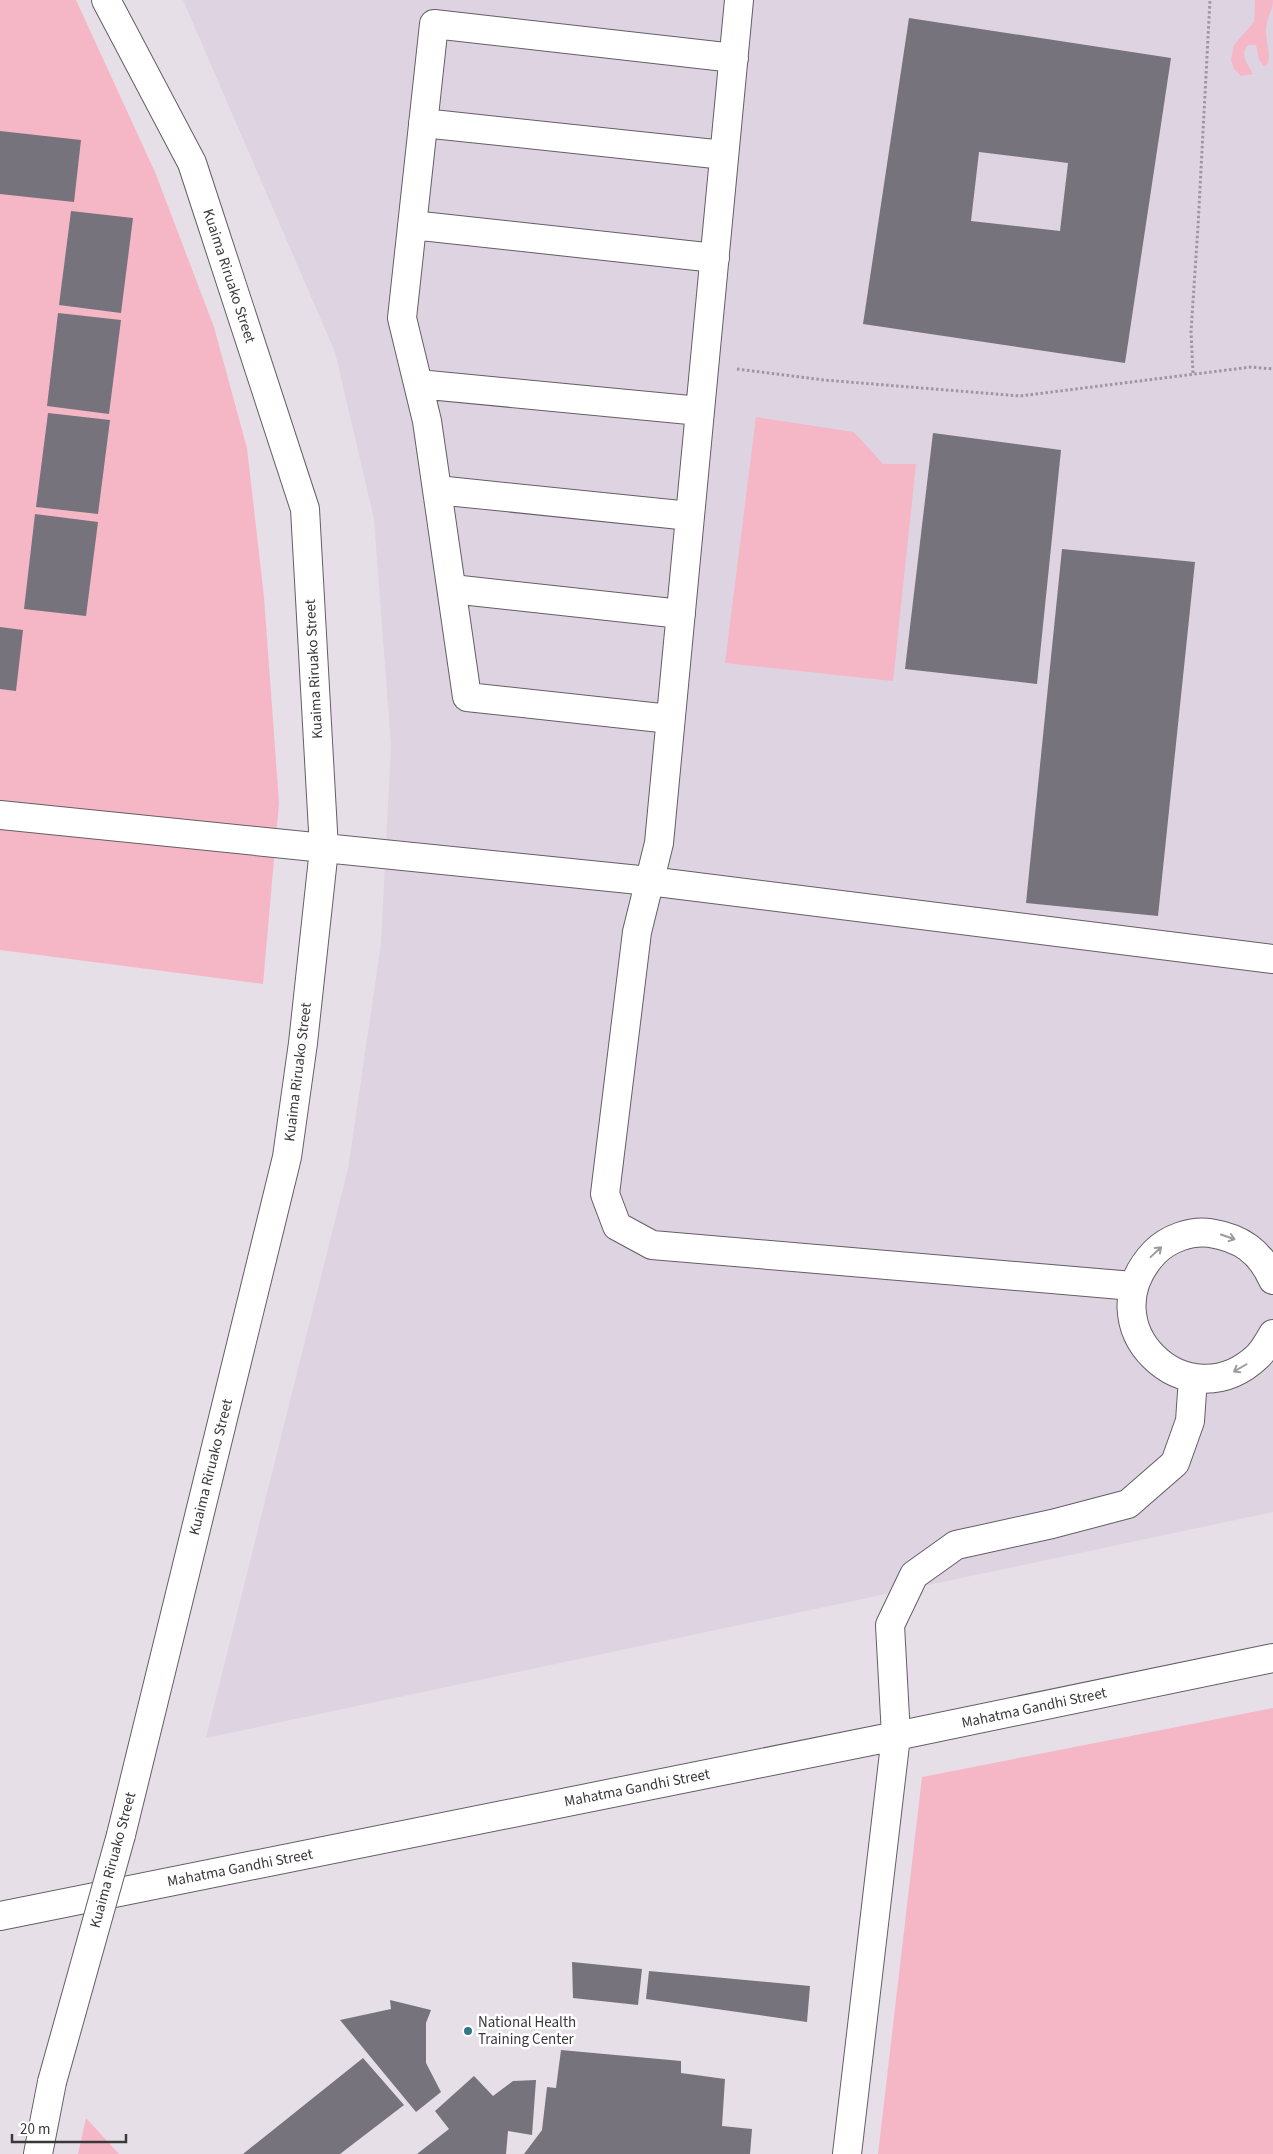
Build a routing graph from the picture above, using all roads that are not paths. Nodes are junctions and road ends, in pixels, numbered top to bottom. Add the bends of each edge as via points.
1 (106, 0) edge
2 (739, 0) edge
3 (734, 58) junction
4 (423, 123) junction
5 (724, 155) junction
6 (412, 225) junction
7 (715, 258) junction
8 (418, 384) junction
9 (700, 411) junction
10 (437, 490) junction
11 (690, 516) junction
12 (452, 589) junction
13 (681, 614) junction
14 (670, 719) junction
15 (0, 815) edge
16 (324, 849) junction
17 (649, 880) junction
18 (1273, 959) edge
19 (1273, 1280) edge
20 (1133, 1286) junction
21 (1273, 1334) edge
22 (1192, 1378) junction
23 (1273, 1658) edge
24 (896, 1736) junction
25 (0, 1916) edge
26 (38, 2154) edge
27 (847, 2154) edge

1 - 16 street, Kuaima Riruako Street via 192,163 305,509
2 - 3 street
3 - 4 street via 434,24
3 - 5 street
4 - 5 street
4 - 6 street
5 - 7 street
6 - 7 street
6 - 8 street via 402,318
7 - 9 street
8 - 9 street
8 - 10 street
9 - 11 street
10 - 11 street
10 - 12 street
11 - 13 street
12 - 13 street
12 - 14 street via 467,696
13 - 14 street
14 - 17 street via 659,843
15 - 16 street
16 - 17 street
16 - 26 street, Kuaima Riruako Street, bridge via 287,1157 120,1835 52,2082
17 - 18 street
17 - 20 street via 637,932 605,1194 618,1226 652,1245
20 -> 19 street via 1143,1264 1160,1247 1181,1236 1205,1232 1228,1236 1250,1247 1266,1264
20 - 22 street via 1131,1310 1136,1335 1150,1355 1162,1365
21 -> 22 street via 1260,1355 1240,1370 1217,1378
22 - 24 street via 1190,1421 1176,1463 1128,1504 956,1545 914,1575 890,1626
23 - 24 street, Mahatma Gandhi Street
24 - 25 street, Mahatma Gandhi Street
24 - 27 street

